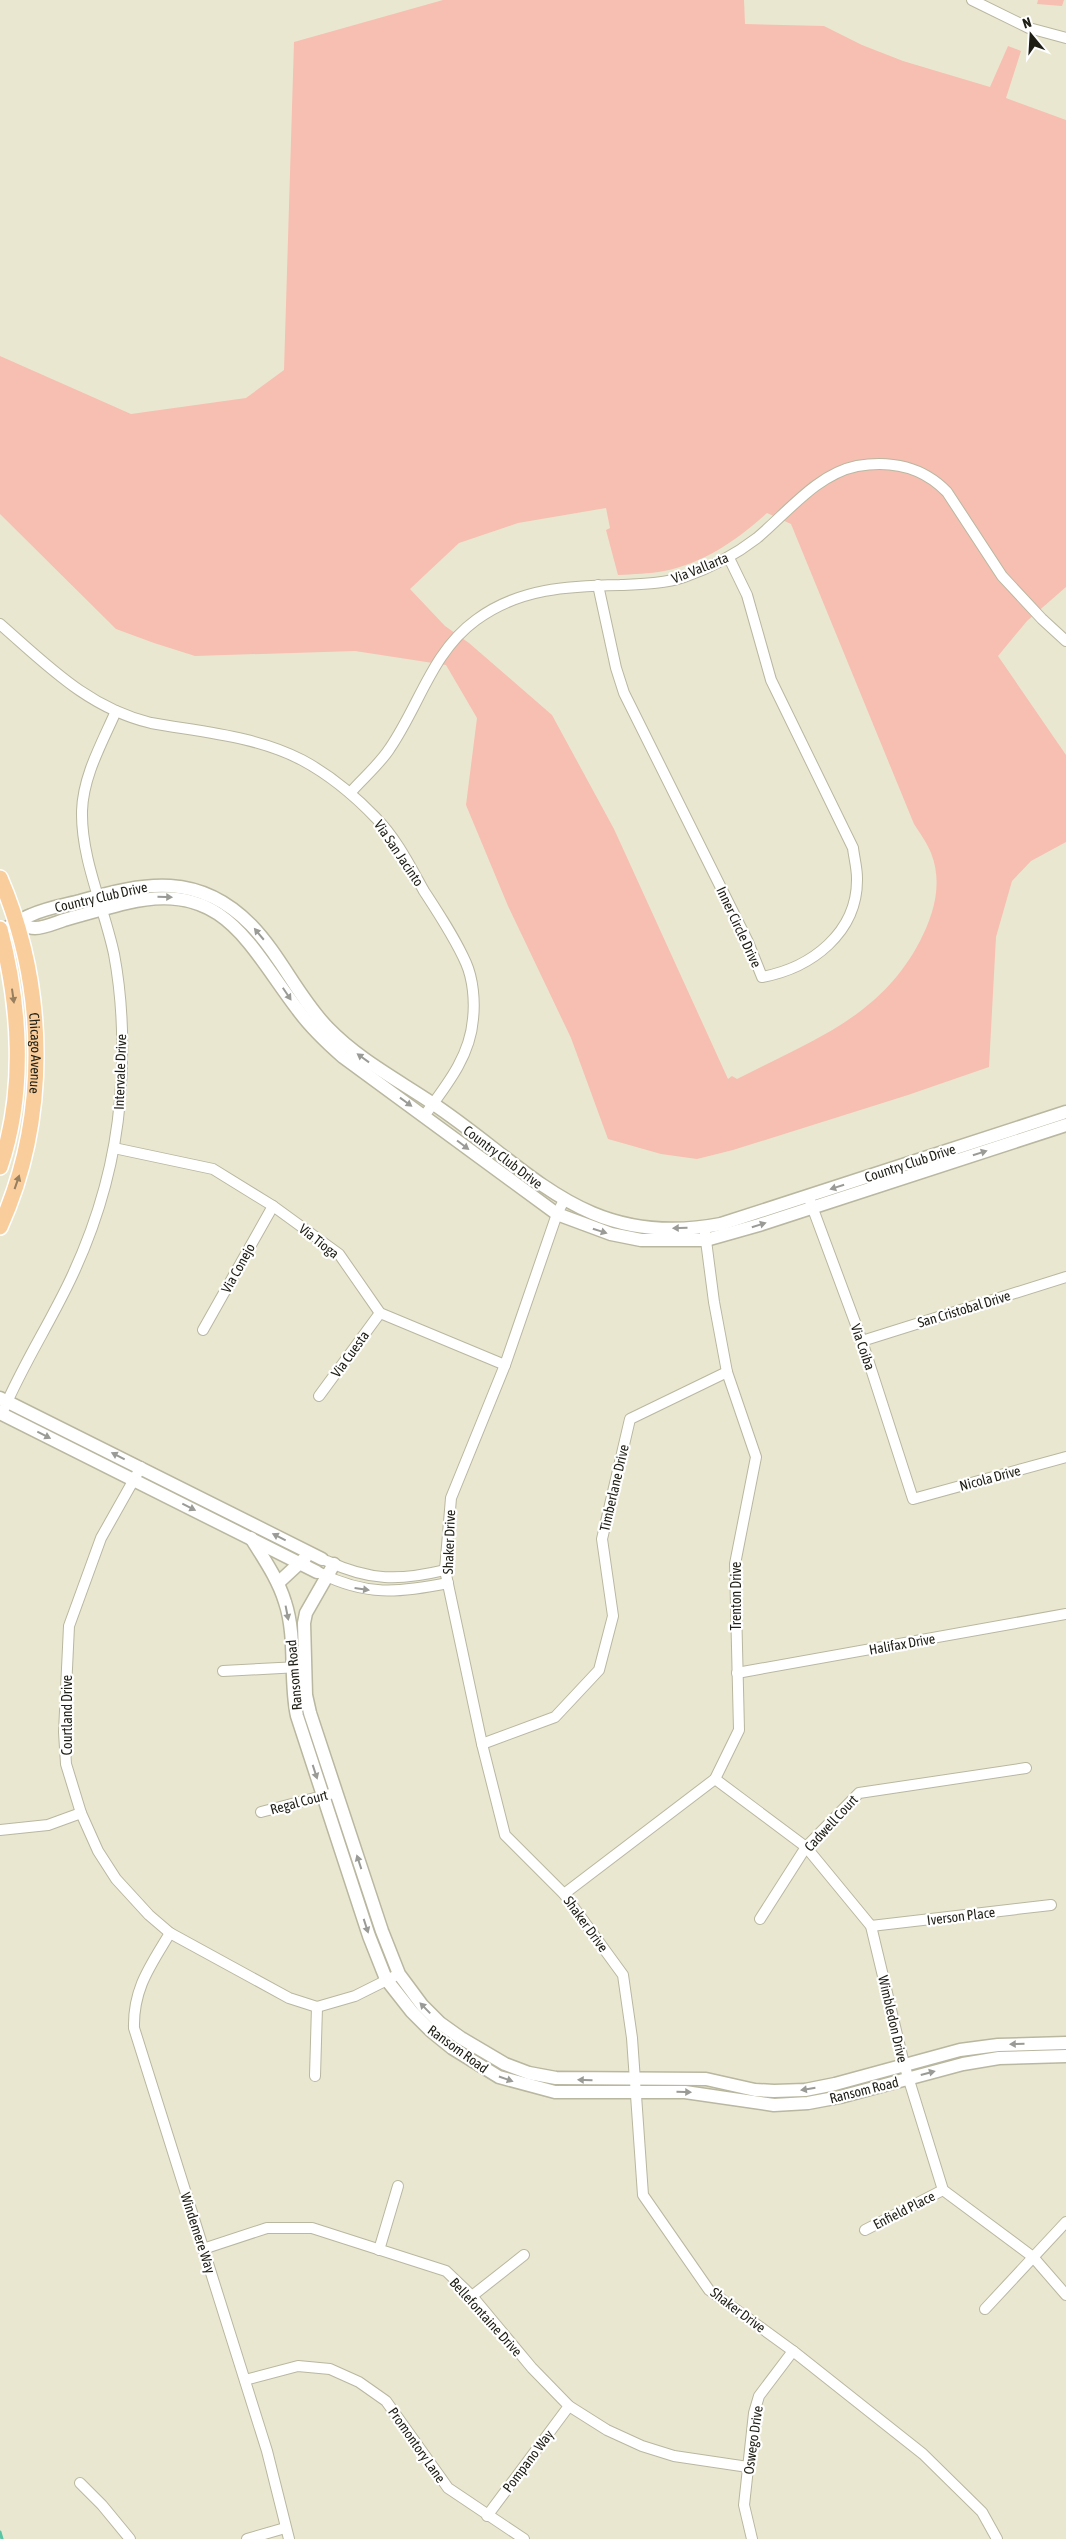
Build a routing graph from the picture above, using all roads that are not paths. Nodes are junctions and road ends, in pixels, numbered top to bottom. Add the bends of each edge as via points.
1 (972, 0) edge
2 (1066, 38) edge
3 (729, 558) junction
4 (598, 585) junction
5 (0, 624) edge
6 (1066, 641) edge
7 (116, 711) junction
8 (350, 793) junction
9 (0, 878) edge
10 (99, 895) junction
11 (102, 909) junction
12 (16, 923) junction
13 (0, 930) edge
14 (433, 1103) junction
15 (1066, 1112) edge
16 (424, 1116) junction
17 (1066, 1125) edge
18 (114, 1148) junction
19 (0, 1167) edge
20 (564, 1200) junction
21 (810, 1202) junction
22 (273, 1206) junction
23 (557, 1214) junction
24 (0, 1227) edge
25 (705, 1233) junction
26 (1066, 1277) edge
27 (380, 1313) junction
28 (203, 1330) dead end
29 (862, 1341) junction
30 (505, 1364) junction
31 (728, 1372) junction
32 (319, 1396) dead end
33 (4, 1400) edge
34 (1, 1415) edge
35 (1066, 1457) edge
36 (141, 1467) junction
37 (134, 1479) junction
38 (913, 1499) joint
39 (251, 1538) junction
40 (310, 1553) junction
41 (328, 1561) junction
42 (299, 1562) junction
43 (445, 1570) junction
44 (322, 1574) junction
45 (278, 1583) junction
46 (448, 1583) junction
47 (1066, 1614) edge
48 (299, 1667) junction
49 (223, 1672) dead end
50 (737, 1673) junction
51 (482, 1744) junction
52 (1026, 1768) dead end
53 (715, 1779) junction
54 (337, 1793) junction
55 (324, 1796) junction
56 (261, 1812) dead end
57 (81, 1813) junction
58 (0, 1830) edge
59 (806, 1847) junction
60 (564, 1894) junction
61 (1051, 1905) dead end
62 (760, 1919) dead end
63 (871, 1926) junction
64 (170, 1933) junction
65 (399, 1974) junction
66 (386, 1979) junction
67 (317, 2007) junction
68 (1066, 2043) edge
69 (1066, 2056) edge
70 (904, 2064) junction
71 (315, 2076) dead end
72 (908, 2079) junction
73 (634, 2085) junction
74 (398, 2186) dead end
75 (943, 2190) junction
76 (1066, 2222) edge
77 (865, 2230) dead end
78 (203, 2249) junction
79 (380, 2250) junction
80 (524, 2255) dead end
81 (1032, 2257) junction
82 (1066, 2295) edge
83 (472, 2296) junction
84 (985, 2309) dead end
85 (793, 2351) junction
86 (245, 2380) junction
87 (569, 2406) junction
88 (748, 2467) junction
89 (80, 2483) dead end
90 (487, 2516) junction
91 (285, 2528) junction
92 (130, 2539) edge
93 (247, 2539) edge
94 (289, 2539) edge
95 (524, 2539) edge
96 (752, 2539) edge
97 (997, 2539) edge

1 - 2 street via 1029,28
3 - 4 street, Via Vallarta via 682,578
3 - 4 street, Inner Circle Drive via 747,595 771,680 852,848 857,878 851,910 837,937 814,957 783,973 762,977 748,942 624,693
3 - 6 street, Via Vallarta via 824,480 858,466 884,463 902,466 928,477 947,492 1002,576
4 - 8 street, Via Vallarta via 554,588 529,594 490,610 474,621 444,651 390,748
5 - 7 street, Via San Jacinto via 84,695
7 - 8 street, Via San Jacinto via 151,723 264,744 300,759
7 - 10 street, Intervale Drive via 89,776 82,811 86,846
8 - 14 street, Via San Jacinto via 378,819 396,844 467,964 474,994 469,1044 458,1068
9 - 12 main road, Chicago Avenue
10 - 11 street, Intervale Drive
10 - 12 street, Country Club Drive via 32,914
14 -> 10 street, Country Club Drive via 391,1078 332,1032 317,1017 269,946 230,906 193,889 163,884 135,886
11 - 12 street, Country Club Drive via 39,928
11 -> 16 street, Country Club Drive via 156,897 178,898 200,905 232,923 261,956 318,1035
11 - 18 street, Intervale Drive via 114,954 121,1005 120,1101
12 - 13 street, Country Club Drive
24 -> 12 main road, Chicago Avenue via 21,1171 30,1131 37,1061 32,998
13 -> 19 main road, Chicago Avenue via 14,997 18,1056 11,1122
14 - 16 street, Via San Jacinto
14 - 20 street, Country Club Drive via 531,1179
15 -> 21 street, Country Club Drive
16 -> 23 street, Country Club Drive
21 -> 17 street, Country Club Drive
18 - 22 street, Via Tioga via 213,1169
18 - 33 street, Intervale Drive via 92,1229 73,1275
20 - 23 street, Shaker Drive
25 -> 20 street, Country Club Drive via 618,1222
21 - 25 street, Country Club Drive
21 - 29 street, Via Coiba
22 - 27 street, Via Tioga via 339,1254
22 - 28 street, Via Conejo
23 -> 25 street, Country Club Drive via 611,1234 641,1240
23 - 30 street, Shaker Drive
25 - 31 street, Trenton Drive
26 - 29 street, San Cristobal Drive
27 - 30 street
27 - 32 street, Via Cuesta
29 - 38 street, Via Coiba
30 - 43 street, Shaker Drive via 450,1498
31 - 50 street, Trenton Drive via 756,1457 735,1564
31 - 51 street, Timberlane Drive via 630,1419 602,1539 613,1616 600,1670 555,1717
33 - 34 street, Intervale Drive
36 -> 33 street
34 -> 37 street
35 - 38 street, Nicola Drive
36 - 37 street, Courtland Drive
40 -> 36 street
37 -> 39 street
37 - 57 street, Courtland Drive via 102,1538 69,1626 64,1732 66,1764
39 - 42 street
39 - 45 street, Ransom Road
40 - 41 street
40 - 42 street
41 - 43 street via 357,1573 391,1579
41 - 44 street, Ransom Road
42 - 44 street
42 - 45 street
43 - 46 street, Shaker Drive
44 -> 46 street via 355,1588 392,1592
44 - 48 street, Ransom Road via 304,1623
45 -> 48 street, Ransom Road
46 - 51 street, Shaker Drive
47 - 50 street, Halifax Drive
48 - 49 street
48 - 54 street, Ransom Road via 310,1713
48 -> 55 street, Ransom Road via 293,1697
50 - 53 street, Trenton Drive via 739,1730
51 - 60 street, Shaker Drive via 505,1835
52 - 59 street, Cadwell Court via 859,1792
53 - 59 street, Wimbledon Drive
53 - 60 street, Trenton Drive
54 - 55 street, Regal Court
65 -> 54 street, Ransom Road
55 - 56 street, Regal Court
55 -> 66 street, Ransom Road
57 - 58 street via 48,1825
57 - 64 street, Courtland Drive via 98,1851 116,1879 149,1916
59 - 62 street, Cadwell Court
59 - 63 street, Wimbledon Drive
60 - 73 street, Shaker Drive via 623,1975 632,2038
61 - 63 street, Iverson Place
63 - 70 street, Wimbledon Drive
64 - 67 street, Courtland Drive via 273,1990
64 - 78 street, Windemere Way via 137,1993 134,2028
65 - 66 street
73 -> 65 street, Ransom Road via 556,2078 505,2064 440,2023
66 - 67 street via 355,1996
66 -> 73 street, Ransom Road via 431,2031 499,2077 555,2092
67 - 71 street
68 -> 70 street, Ransom Road via 998,2044
72 -> 69 street, Ransom Road via 999,2058
70 - 72 street, Wimbledon Drive
70 -> 73 street, Ransom Road via 805,2090 755,2090 706,2079
73 -> 72 street, Ransom Road via 774,2105 808,2103
72 - 75 street, Wimbledon Drive
73 - 85 street, Shaker Drive via 643,2195 709,2290
74 - 79 street
75 - 77 street, Enfield Place
75 - 81 street
76 - 81 street
78 - 79 street, Bellefontaine Drive via 268,2228 287,2226 312,2228
78 - 86 street, Windemere Way
79 - 83 street, Bellefontaine Drive via 446,2271
80 - 83 street
81 - 82 street
81 - 84 street
83 - 87 street, Bellefontaine Drive via 532,2368
85 - 88 street, Oswego Drive via 759,2396
85 - 97 street, Shaker Drive via 922,2454 982,2512
86 - 90 street, Promontory Lane via 298,2366 330,2369 359,2382 386,2401 448,2488
86 - 91 street, Windemere Way
87 - 88 street, Bellefontaine Drive via 607,2430 642,2446 674,2456
87 - 90 street, Pompano Way
88 - 96 street, Oswego Drive via 744,2505
89 - 92 street
90 - 95 street, Promontory Lane
91 - 93 street
91 - 94 street, Windemere Way

